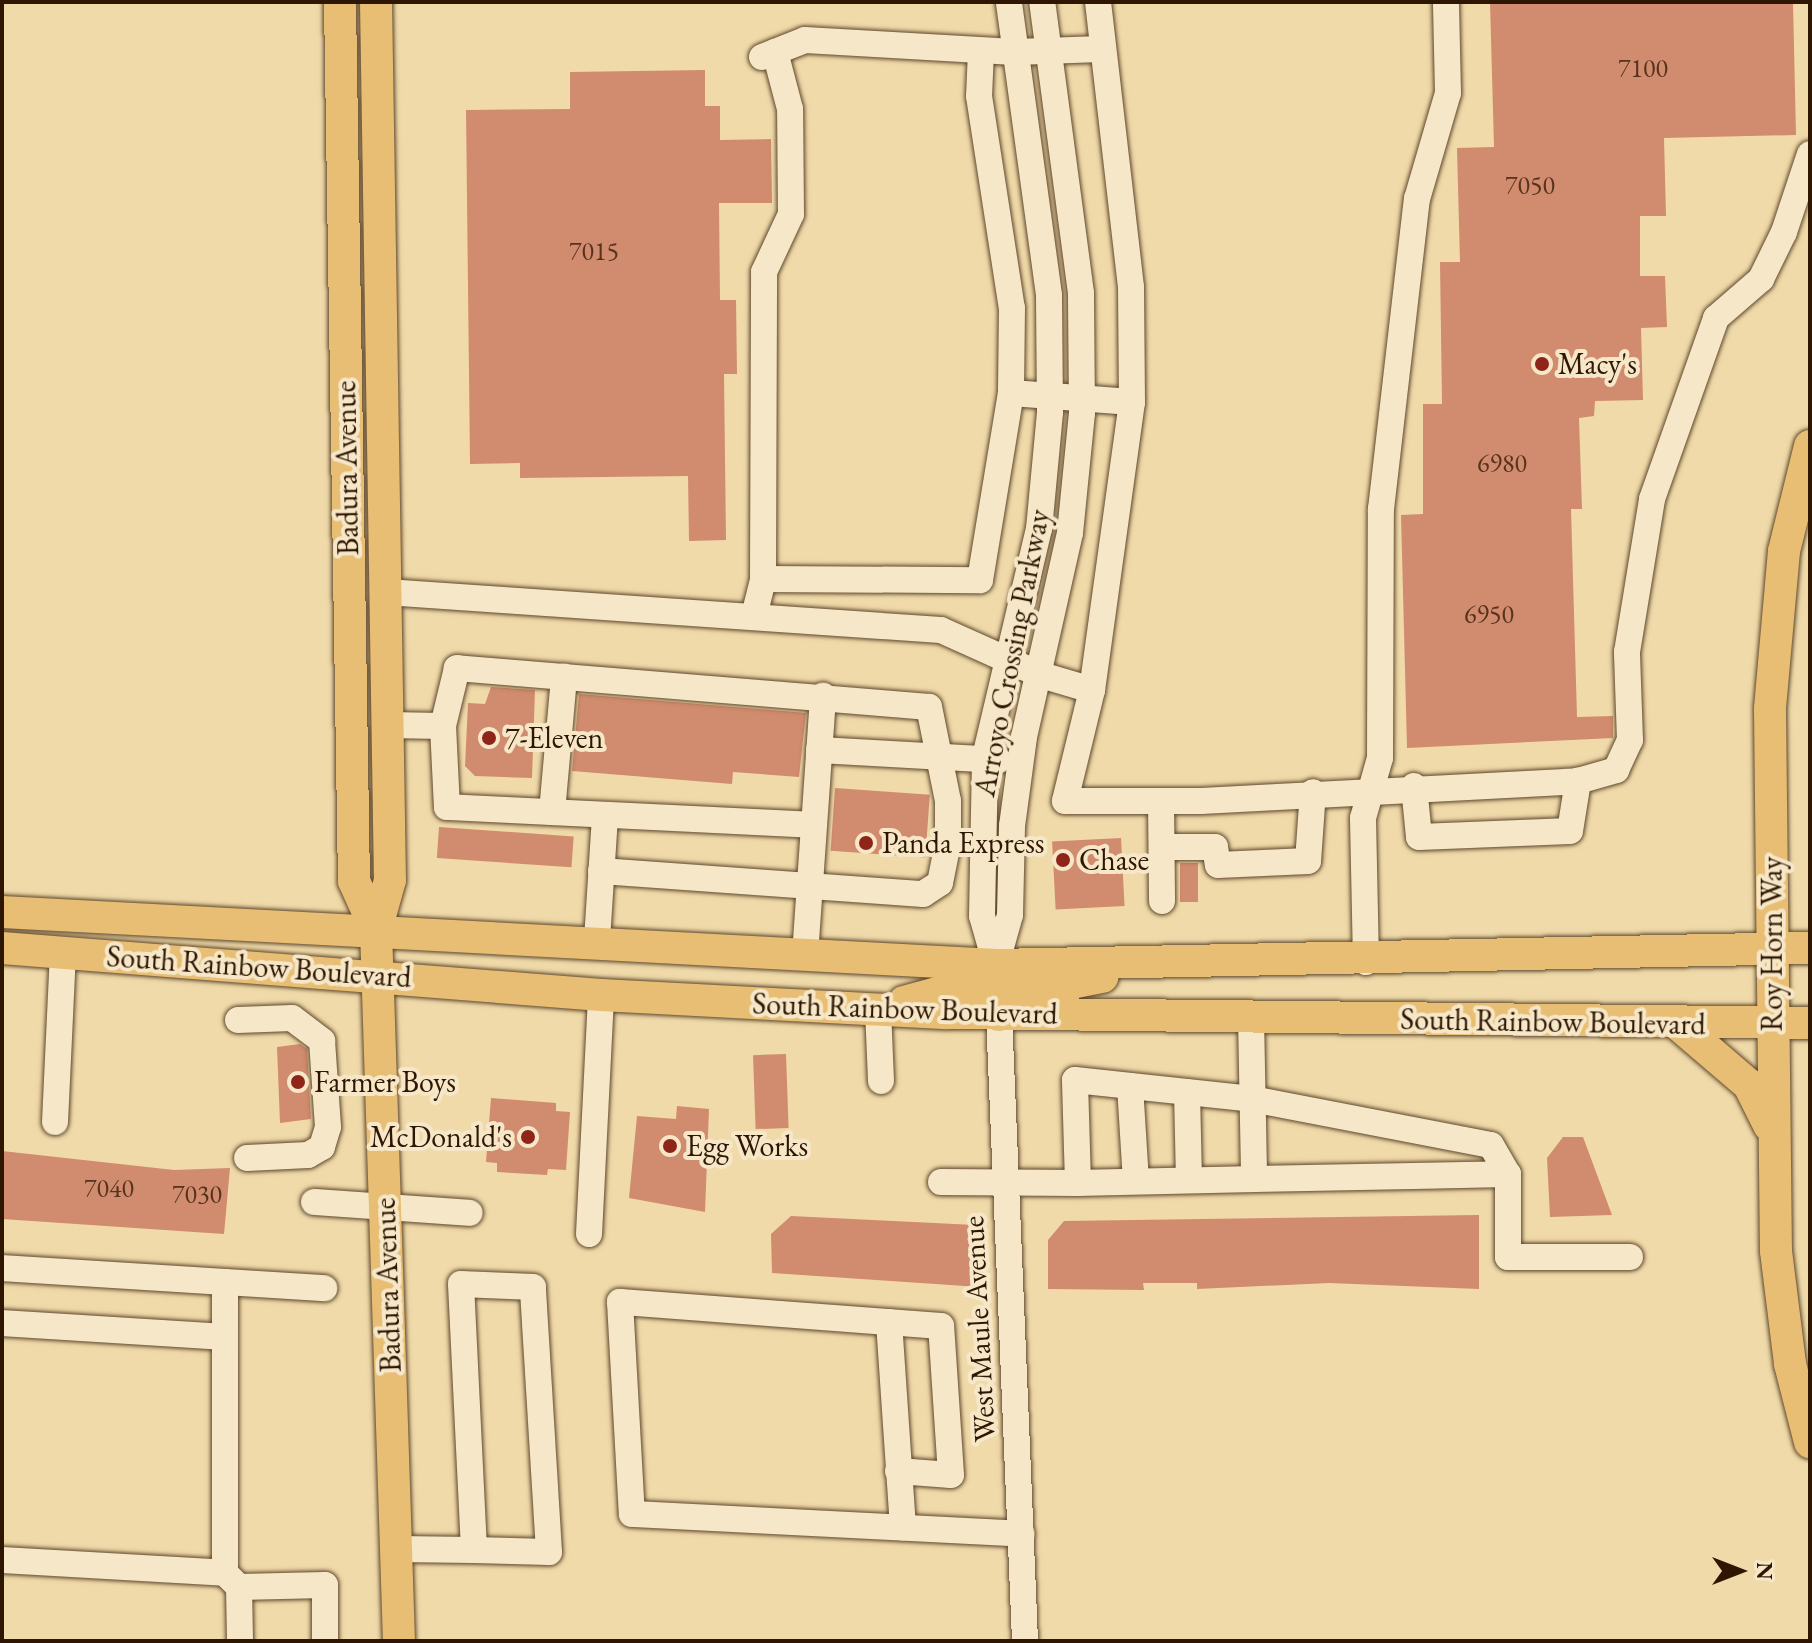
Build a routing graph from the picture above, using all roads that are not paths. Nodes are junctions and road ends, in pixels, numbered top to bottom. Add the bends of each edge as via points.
1 (340, 2) edge
2 (376, 2) edge
3 (1009, 2) edge
4 (1042, 2) edge
5 (1098, 2) edge
6 (1446, 2) edge
7 (1101, 49) junction
8 (981, 51) junction
9 (1015, 52) junction
10 (1047, 52) junction
11 (1810, 154) edge
12 (1050, 392) junction
13 (1011, 393) junction
14 (1082, 400) junction
15 (1132, 402) junction
16 (1810, 446) edge
17 (763, 579) junction
18 (349, 592) junction
19 (386, 592) junction
20 (754, 616) junction
21 (1009, 660) junction
22 (1041, 675) junction
23 (564, 677) junction
24 (1092, 690) junction
25 (823, 696) junction
26 (388, 725) junction
27 (443, 726) junction
28 (819, 750) junction
29 (935, 755) junction
30 (985, 757) junction
31 (1020, 765) junction
32 (1578, 781) junction
33 (1414, 786) junction
34 (1374, 787) junction
35 (1313, 792) junction
36 (1161, 801) junction
37 (552, 812) junction
38 (605, 815) junction
39 (814, 825) junction
40 (1164, 847) junction
41 (601, 871) junction
42 (810, 884) junction
43 (1162, 901) dead end
44 (2, 912) edge
45 (376, 930) junction
46 (597, 940) junction
47 (2, 948) edge
48 (1772, 948) junction
49 (1810, 948) edge
50 (63, 952) junction
51 (805, 955) junction
52 (1366, 962) junction
53 (996, 965) junction
54 (1140, 967) junction
55 (377, 975) junction
56 (601, 995) junction
57 (878, 1009) junction
58 (999, 1015) junction
59 (1251, 1017) junction
60 (238, 1020) dead end
61 (1772, 1023) junction
62 (1810, 1023) edge
63 (1679, 1025) junction
64 (881, 1081) dead end
65 (1130, 1086) junction
66 (1187, 1092) junction
67 (1252, 1099) junction
68 (55, 1122) dead end
69 (1773, 1132) junction
70 (247, 1158) dead end
71 (1508, 1174) junction
72 (1254, 1179) junction
73 (1005, 1180) junction
74 (1189, 1180) junction
75 (1136, 1181) junction
76 (941, 1182) dead end
77 (1078, 1183) junction
78 (314, 1202) dead end
79 (385, 1208) junction
80 (470, 1213) dead end
81 (589, 1234) dead end
82 (1630, 1257) dead end
83 (2, 1268) edge
84 (225, 1282) junction
85 (324, 1288) dead end
86 (889, 1322) junction
87 (2, 1323) edge
88 (225, 1337) junction
89 (1810, 1442) edge
90 (898, 1471) junction
91 (903, 1528) junction
92 (1021, 1534) junction
93 (397, 1549) junction
94 (474, 1550) junction
95 (2, 1560) edge
96 (232, 1580) junction
97 (240, 1641) edge
98 (325, 1641) edge
99 (399, 1641) edge
100 (1025, 1641) edge

1 - 18 main road, Badura Avenue
2 - 19 main road, Badura Avenue
3 - 9 street, Arroyo Crossing Parkway
4 - 10 street, Arroyo Crossing Parkway
5 - 7 street
6 - 34 street via 1448,93 1417,199 1381,501
7 - 10 street
7 - 15 street via 1131,287
8 - 9 street
8 - 13 street via 979,96 1012,308
8 - 17 street via 805,40 767,55 790,109 791,214 764,272
9 - 10 street
9 - 12 street, Arroyo Crossing Parkway via 1049,295
10 - 14 street, Arroyo Crossing Parkway via 1081,293
11 - 32 street via 1784,232 1761,279 1716,318 1652,499 1627,652 1626,753 1616,770
12 - 13 street
12 - 14 street
12 - 21 street, Arroyo Crossing Parkway via 1039,529
13 - 17 street via 980,580
14 - 15 street
14 - 22 street, Arroyo Crossing Parkway via 1070,533
15 - 24 street
16 - 48 main road, Roy Horn Way via 1784,551 1774,637
17 - 20 street
18 - 19 main road
18 - 45 main road, Badura Avenue via 354,881
19 - 20 street
19 - 26 main road, Badura Avenue
20 - 21 street via 941,630
21 - 22 street
21 - 30 street, Arroyo Crossing Parkway
22 - 24 street
22 - 31 street, Arroyo Crossing Parkway
23 - 25 street
23 - 27 street via 457,668
23 - 37 street
24 - 36 street via 1065,801
25 - 28 street
25 - 29 street via 929,707
26 - 27 street
26 - 45 main road, Badura Avenue via 390,880
27 - 37 street via 447,807
28 - 29 street
28 - 39 street
29 - 30 street
29 - 42 street via 948,801 940,883 923,894
30 - 31 street
30 - 53 street, Arroyo Crossing Parkway via 982,916
31 - 53 street, Arroyo Crossing Parkway via 1010,915
32 - 33 street
32 - 33 street via 1570,831 1419,837
33 - 34 street
34 - 35 street
34 - 52 street via 1363,818
35 - 36 street
35 - 40 street via 1308,861 1218,865 1215,847
36 - 40 street
37 - 38 street
38 - 39 street
38 - 41 street
39 - 42 street
40 - 43 street
41 - 42 street
41 - 46 street
42 - 51 street
44 - 45 main road, South Rainbow Boulevard
45 - 46 main road, South Rainbow Boulevard
45 - 55 main road, Badura Avenue
46 - 51 main road, South Rainbow Boulevard
47 - 50 main road, South Rainbow Boulevard
48 - 49 main road, South Rainbow Boulevard
48 - 52 main road, South Rainbow Boulevard
48 - 61 main road, Roy Horn Way
50 - 55 main road, South Rainbow Boulevard
50 - 68 street
51 - 53 main road, South Rainbow Boulevard
52 - 54 main road, South Rainbow Boulevard
53 - 54 main road, South Rainbow Boulevard
53 - 57 main road via 995,980 982,990 948,990
54 - 58 main road via 1021,993 1010,997
55 - 56 main road, South Rainbow Boulevard
55 - 79 main road, Badura Avenue
56 - 57 main road, South Rainbow Boulevard
56 - 81 street
57 - 58 main road, South Rainbow Boulevard
57 - 64 street
58 - 59 main road, South Rainbow Boulevard
58 - 73 street, West Maule Avenue
59 - 63 main road, South Rainbow Boulevard
59 - 67 street
60 - 70 street via 292,1018 322,1041 328,1127 322,1147 308,1155
61 - 62 main road, South Rainbow Boulevard
61 - 63 main road, South Rainbow Boulevard
61 - 69 main road, Roy Horn Way
63 - 69 main road via 1749,1085
65 - 66 street
65 - 75 street
65 - 77 street via 1075,1080
66 - 67 street
66 - 74 street
67 - 71 street via 1491,1145
67 - 72 street
69 - 89 main road, Roy Horn Way via 1781,1307
71 - 72 street
71 - 82 street via 1508,1257
72 - 74 street
73 - 76 street
73 - 77 street
73 - 92 street, West Maule Avenue
74 - 75 street
75 - 77 street
78 - 79 street
79 - 80 street
79 - 93 main road, Badura Avenue
83 - 84 street
84 - 85 street
84 - 88 street
86 - 90 street
86 - 90 street via 941,1326 951,1475
86 - 91 street via 620,1302 632,1514
87 - 88 street
88 - 96 street
90 - 91 street
91 - 92 street
92 - 100 street, West Maule Avenue
93 - 94 street
93 - 99 main road, Badura Avenue
94 - 94 street via 549,1552 533,1287 461,1284
95 - 96 street
96 - 97 street
96 - 98 street via 325,1585

